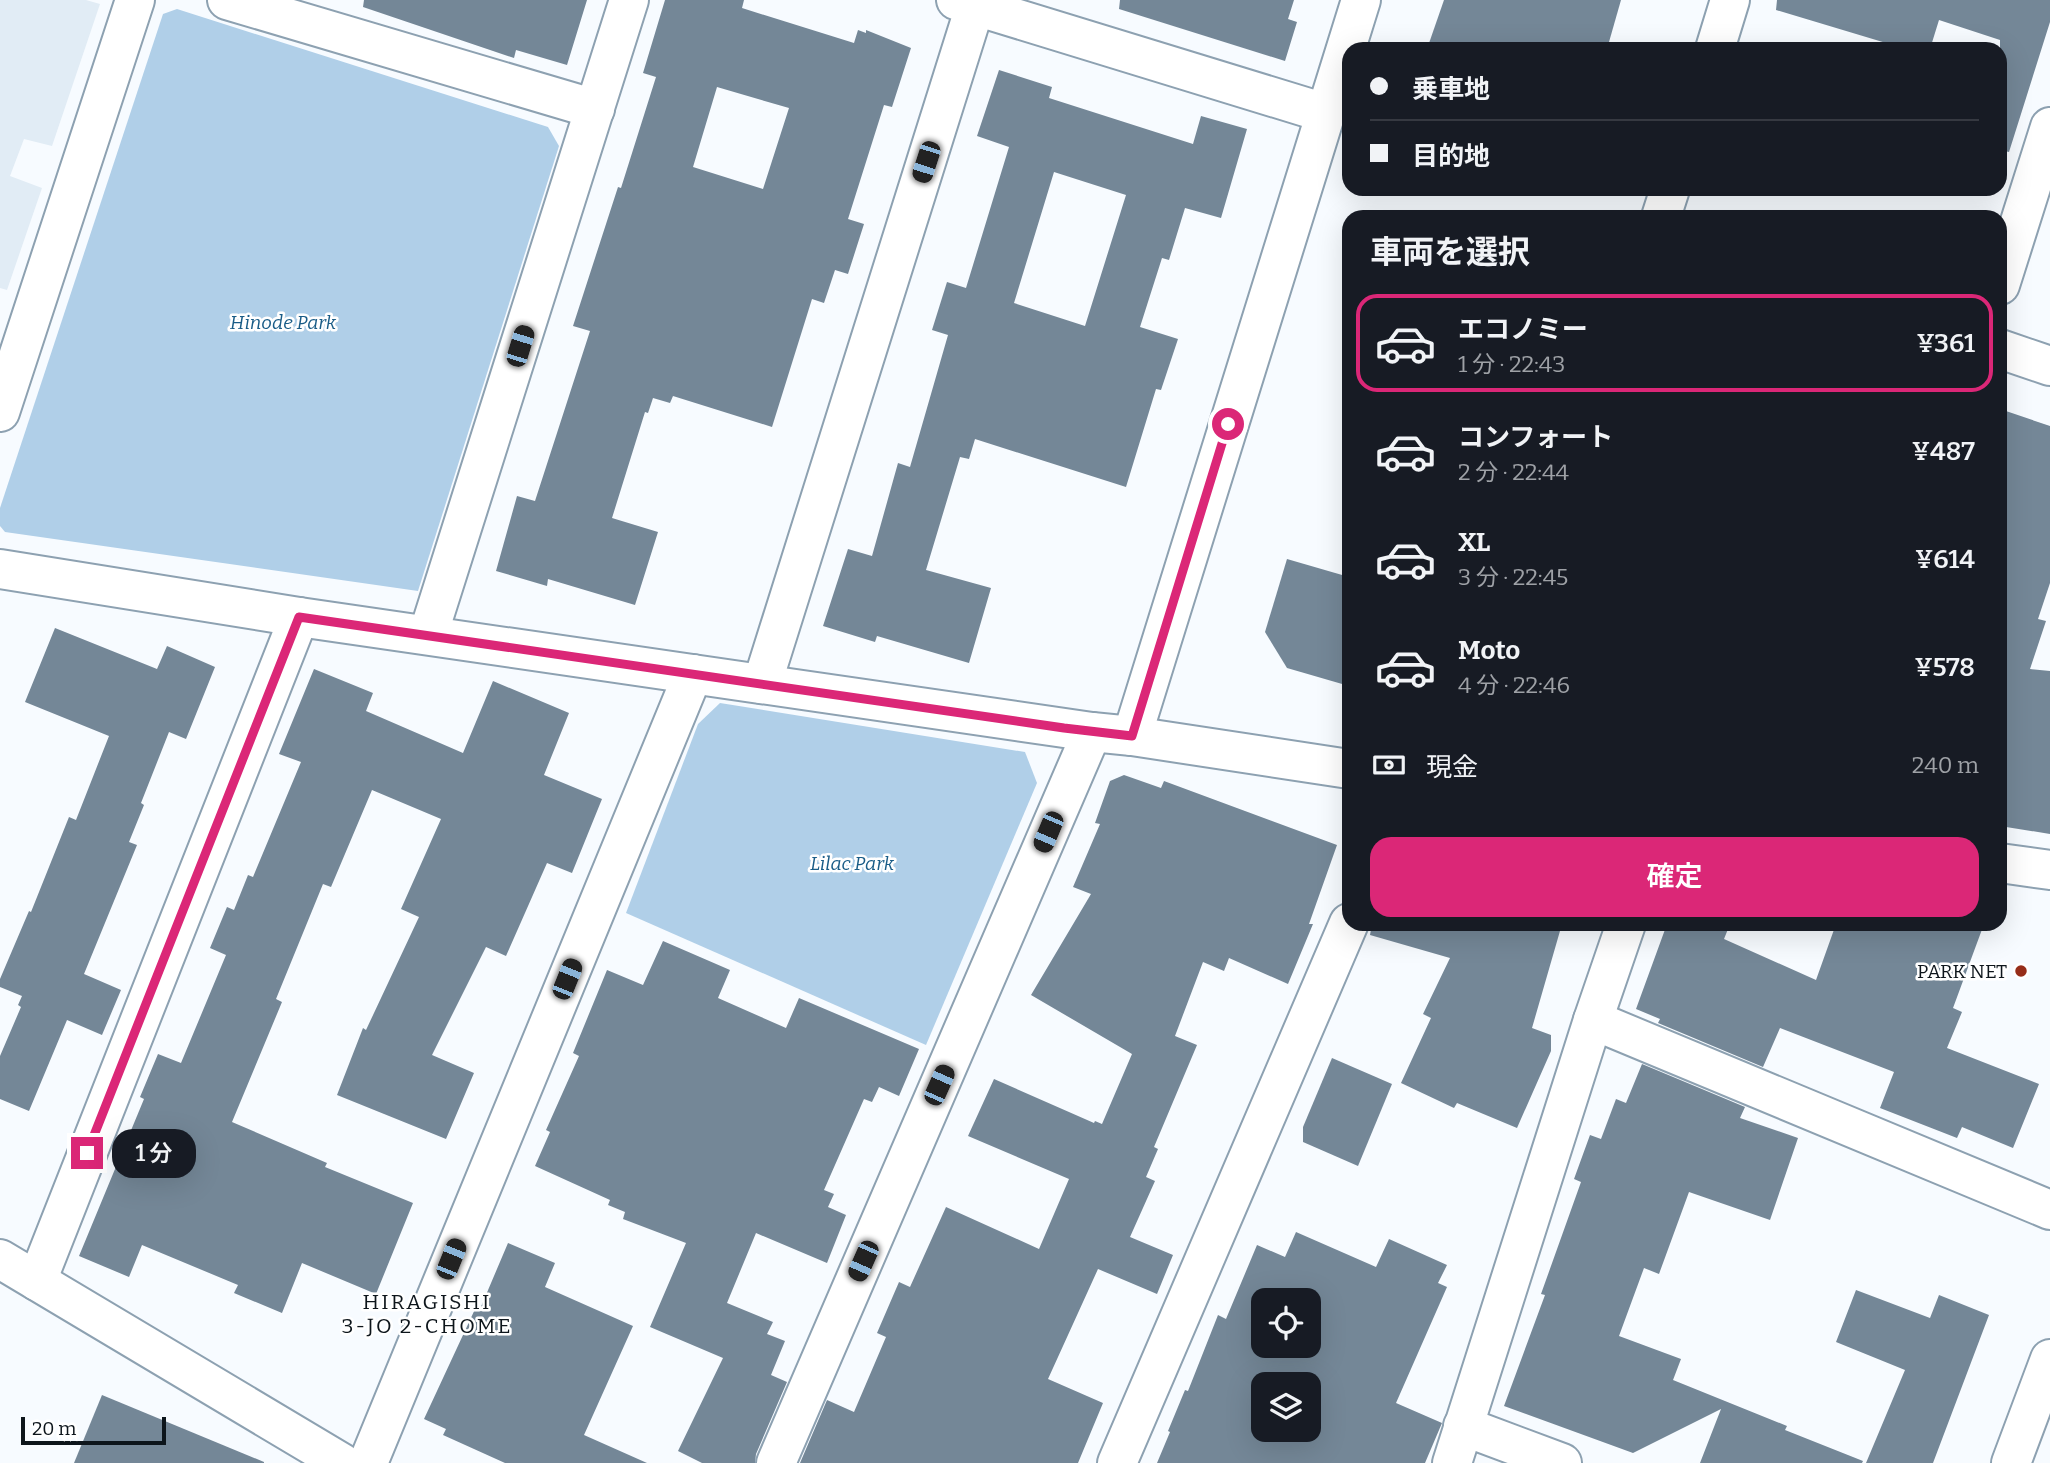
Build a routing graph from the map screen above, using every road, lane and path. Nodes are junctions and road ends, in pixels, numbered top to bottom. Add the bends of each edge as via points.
1 (135, 0) edge
2 (228, 0) edge
3 (629, 0) edge
4 (1361, 0) edge
5 (1730, 0) edge
6 (969, 2) edge
7 (1348, 42) edge
8 (1717, 42) edge
9 (1342, 60) edge
10 (595, 109) junction
11 (1325, 113) junction
12 (2050, 127) edge
13 (2007, 263) edge
14 (2007, 351) edge
15 (2050, 366) edge
16 (0, 412) edge
17 (0, 569) edge
18 (299, 617) junction
19 (428, 635) junction
20 (692, 674) junction
21 (762, 684) junction
22 (1092, 732) junction
23 (1132, 736) junction
24 (1342, 768) edge
25 (2007, 864) edge
26 (2050, 870) edge
27 (1346, 931) edge
28 (1624, 931) edge
29 (1593, 1020) junction
30 (2050, 1210) edge
31 (0, 1259) edge
32 (37, 1281) junction
33 (2050, 1359) edge
34 (1463, 1426) junction
35 (342, 1463) edge
36 (368, 1463) edge
37 (776, 1463) edge
38 (1117, 1463) edge
39 (1452, 1463) edge
40 (1562, 1463) edge
41 (2011, 1463) edge

1 - 16 street
2 - 10 street
3 - 10 street
4 - 7 street
5 - 8 street
6 - 11 street
6 - 21 street
9 - 11 street
10 - 19 street
11 - 23 street
12 - 13 street
14 - 15 street
17 - 18 street
18 - 19 street
18 - 32 street
19 - 20 street
20 - 21 street
20 - 36 street
21 - 22 street
22 - 23 street
22 - 37 street
23 - 24 street
25 - 26 street
27 - 38 street
28 - 29 street
29 - 30 street
29 - 34 street
31 - 32 street
32 - 35 street
33 - 41 street
34 - 39 street
34 - 40 street

